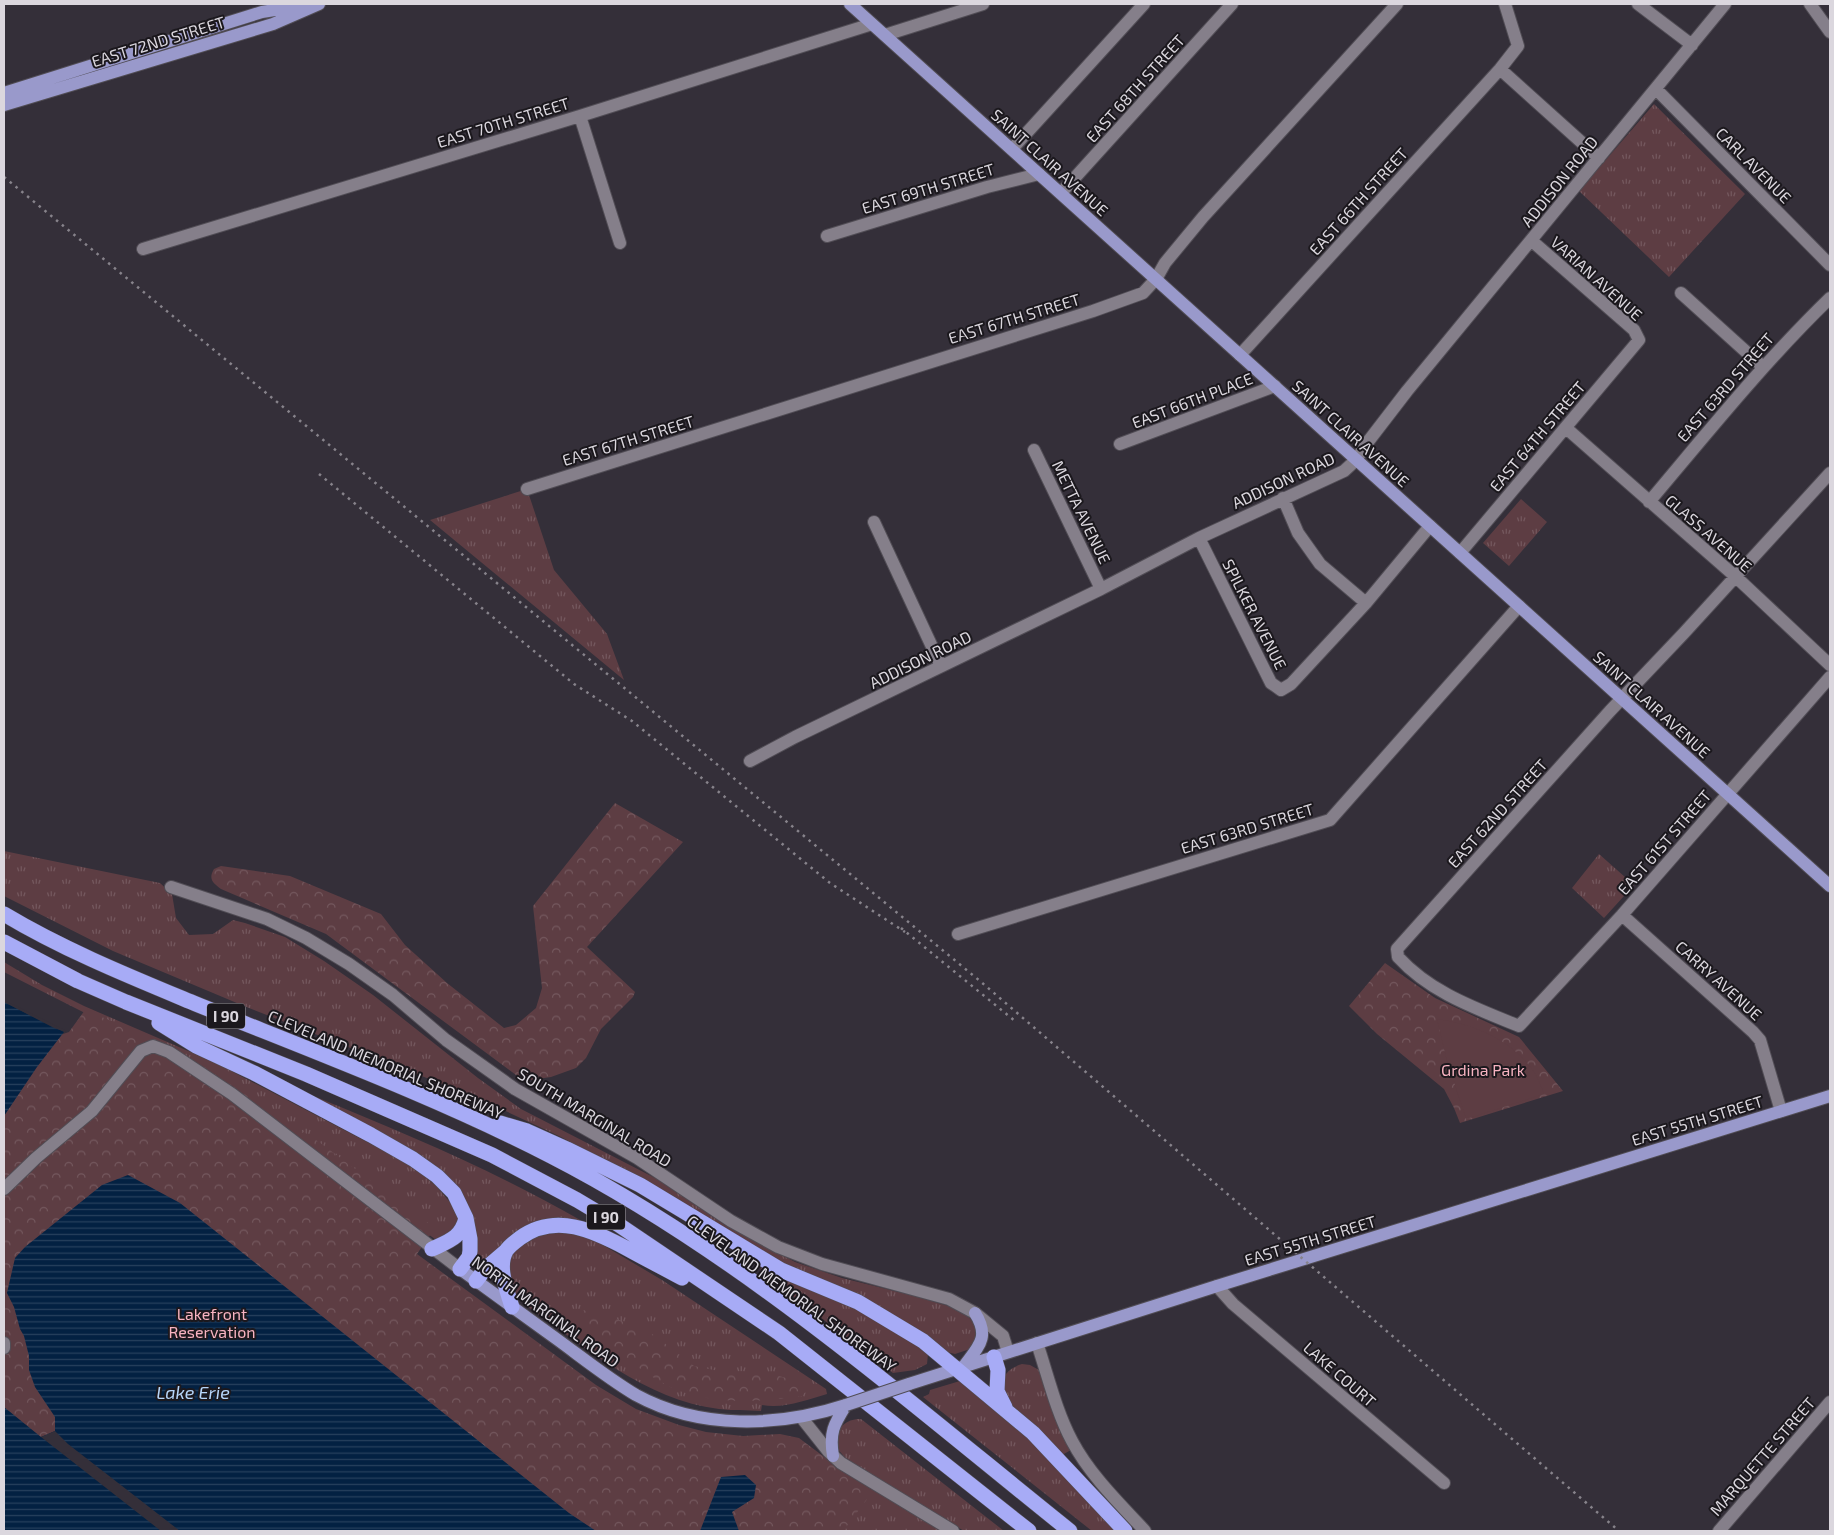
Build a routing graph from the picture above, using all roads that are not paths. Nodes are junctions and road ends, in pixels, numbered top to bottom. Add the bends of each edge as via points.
1 (313, 4) edge
2 (319, 4) edge
3 (850, 4) edge
4 (983, 4) edge
5 (1144, 4) edge
6 (1232, 4) edge
7 (1397, 4) edge
8 (1505, 4) edge
9 (1638, 4) edge
10 (1725, 4) edge
11 (1810, 4) edge
12 (260, 8) edge
13 (872, 24) junction
14 (266, 26) junction
15 (1830, 32) edge
16 (885, 35) junction
17 (1692, 45) junction
18 (1500, 69) junction
19 (1656, 89) junction
20 (4, 93) edge
21 (4, 105) edge
22 (580, 116) junction
23 (1012, 149) junction
24 (1599, 158) junction
25 (1039, 174) junction
26 (1061, 194) junction
27 (827, 236) dead end
28 (1532, 241) junction
29 (620, 243) dead end
30 (143, 249) dead end
31 (1830, 265) edge
32 (1156, 279) junction
33 (1681, 293) dead end
34 (1830, 298) edge
35 (1639, 340) joint
36 (1240, 355) junction
37 (1763, 367) junction
38 (1275, 386) junction
39 (1566, 428) junction
40 (1120, 444) dead end
41 (1034, 450) dead end
42 (1356, 460) junction
43 (1830, 472) edge
44 (527, 489) dead end
45 (1283, 498) junction
46 (1649, 502) junction
47 (874, 522) dead end
48 (1430, 526) junction
49 (1199, 538) junction
50 (1460, 553) junction
51 (1736, 577) junction
52 (1101, 589) junction
53 (1366, 603) junction
54 (1519, 606) junction
55 (1830, 665) edge
56 (941, 666) junction
57 (1830, 677) edge
58 (1622, 700) junction
59 (750, 761) dead end
60 (1728, 794) junction
61 (1830, 886) edge
62 (172, 887) dead end
63 (4, 914) edge
64 (1622, 915) junction
65 (958, 934) dead end
66 (4, 942) edge
67 (126, 1002) junction
68 (1519, 1026) joint
69 (1830, 1096) edge
70 (454, 1108) junction
71 (1781, 1111) junction
72 (4, 1189) edge
73 (466, 1218) junction
74 (432, 1249) junction
75 (506, 1251) junction
76 (460, 1269) junction
77 (476, 1281) junction
78 (1217, 1286) junction
79 (512, 1307) junction
80 (744, 1310) junction
81 (975, 1314) junction
82 (4, 1343) edge
83 (1037, 1343) junction
84 (4, 1348) edge
85 (1008, 1352) junction
86 (994, 1357) junction
87 (959, 1368) junction
88 (1830, 1402) edge
89 (841, 1406) junction
90 (1007, 1410) junction
91 (801, 1418) junction
92 (833, 1456) junction
93 (1444, 1483) dead end
94 (953, 1531) edge
95 (1029, 1531) edge
96 (1070, 1531) edge
97 (1125, 1531) edge
98 (1144, 1531) edge
99 (1719, 1531) edge

1 - 12 main road, EAST 72ND STREET
2 - 14 main road, EAST 72ND STREET
3 - 13 main road, SAINT CLAIR AVENUE
4 - 16 street
5 - 23 street, EAST 69TH STREET
6 - 26 street, EAST 68TH STREET
7 - 32 street, EAST 67TH STREET via 1203,217
8 - 18 street, EAST 66TH STREET via 1518,46
9 - 17 street
10 - 17 street, ADDISON ROAD
11 - 15 street
12 - 14 street
12 - 20 main road, EAST 72ND STREET
13 - 16 main road, SAINT CLAIR AVENUE
13 - 22 street, EAST 70TH STREET
14 - 21 main road, EAST 72ND STREET
16 - 23 main road, SAINT CLAIR AVENUE
17 - 19 street, ADDISON ROAD
18 - 24 street
18 - 36 street, EAST 66TH STREET
19 - 24 street, ADDISON ROAD
19 - 31 street, CARL AVENUE
22 - 29 street
22 - 30 street, EAST 70TH STREET
23 - 25 main road, SAINT CLAIR AVENUE
24 - 28 street, ADDISON ROAD
25 - 26 main road, SAINT CLAIR AVENUE
25 - 27 street, EAST 69TH STREET
26 - 32 main road, SAINT CLAIR AVENUE
28 - 35 street, VARIAN AVENUE via 1634,330
28 - 42 street, ADDISON ROAD via 1407,392
32 - 36 main road, SAINT CLAIR AVENUE
32 - 44 street, EAST 67TH STREET via 1143,293 1093,311
33 - 37 street
34 - 37 street, EAST 63RD STREET
35 - 39 street, EAST 64TH STREET
36 - 38 main road, SAINT CLAIR AVENUE
37 - 46 street, EAST 63RD STREET
38 - 40 street, EAST 66TH PLACE
38 - 42 main road, SAINT CLAIR AVENUE
39 - 46 street, GLASS AVENUE
39 - 50 street, EAST 64TH STREET
41 - 52 street, METTA AVENUE
42 - 45 street, ADDISON ROAD via 1344,471
42 - 48 main road, SAINT CLAIR AVENUE
43 - 51 street, EAST 62ND STREET
45 - 49 street, ADDISON ROAD
45 - 53 street via 1298,533 1320,564
46 - 51 street, GLASS AVENUE
47 - 56 street
48 - 50 main road, SAINT CLAIR AVENUE
48 - 53 street
49 - 52 street, ADDISON ROAD
49 - 53 street, SPILKER AVENUE via 1272,683 1281,690 1291,684
50 - 54 main road, SAINT CLAIR AVENUE
51 - 55 street, GLASS AVENUE
51 - 58 street, EAST 62ND STREET
52 - 56 street, ADDISON ROAD
54 - 58 main road, SAINT CLAIR AVENUE
54 - 65 street, EAST 63RD STREET via 1330,820
56 - 59 street, ADDISON ROAD
57 - 60 street, EAST 61ST STREET
58 - 60 main road, SAINT CLAIR AVENUE
58 - 68 street, EAST 62ND STREET via 1397,949 1406,966 1436,989
60 - 61 main road, SAINT CLAIR AVENUE
60 - 64 street, EAST 61ST STREET
62 - 81 street, SOUTH MARGINAL ROAD via 267,919 306,938 393,995 446,1040 515,1089 637,1158 731,1221 778,1247 822,1264 944,1297
63 - 70 highway, CLEVELAND MEMORIAL SHOREWAY / I 90 via 81,954 170,993
64 - 68 street, EAST 61ST STREET
64 - 71 street, CARRY AVENUE via 1760,1040
66 - 67 highway, I 90
67 - 73 highway via 196,1046 254,1073 413,1159 454,1193
67 - 80 highway, I 90 via 306,1074 492,1155 618,1224
69 - 71 main road, EAST 55TH STREET
70 - 87 highway via 528,1131 640,1185 781,1270 858,1302
70 - 96 highway, CLEVELAND MEMORIAL SHOREWAY / I 90 via 585,1174 720,1258 842,1349
71 - 78 main road, EAST 55TH STREET
72 - 74 street, NORTH MARGINAL ROAD via 92,1111 137,1056 154,1046 225,1089
73 - 74 highway via 459,1234
73 - 76 highway via 470,1251
74 - 76 street, NORTH MARGINAL ROAD
75 - 77 highway
75 - 79 highway via 503,1272
75 - 80 highway via 523,1236 542,1227 580,1228 602,1236
76 - 77 main road, NORTH MARGINAL ROAD
77 - 79 main road, NORTH MARGINAL ROAD
78 - 83 main road, EAST 55TH STREET
78 - 93 street, LAKE COURT via 1233,1304
79 - 91 main road, NORTH MARGINAL ROAD via 600,1371 650,1402 724,1421
80 - 95 highway, I 90 via 779,1333
81 - 85 street, SOUTH MARGINAL ROAD via 1003,1336
81 - 87 main road via 982,1328 979,1346
82 - 84 street
83 - 85 main road, EAST 55TH STREET
83 - 98 street via 1060,1415 1072,1441 1096,1476
85 - 86 main road, EAST 55TH STREET
86 - 87 main road, EAST 55TH STREET
86 - 90 highway via 998,1370 997,1390
87 - 89 main road, EAST 55TH STREET, bridge
87 - 90 highway
88 - 99 street, MARQUETTE STREET
89 - 91 main road, EAST 55TH STREET
89 - 92 main road via 832,1430
90 - 97 highway via 1055,1455
91 - 92 street
92 - 94 street

